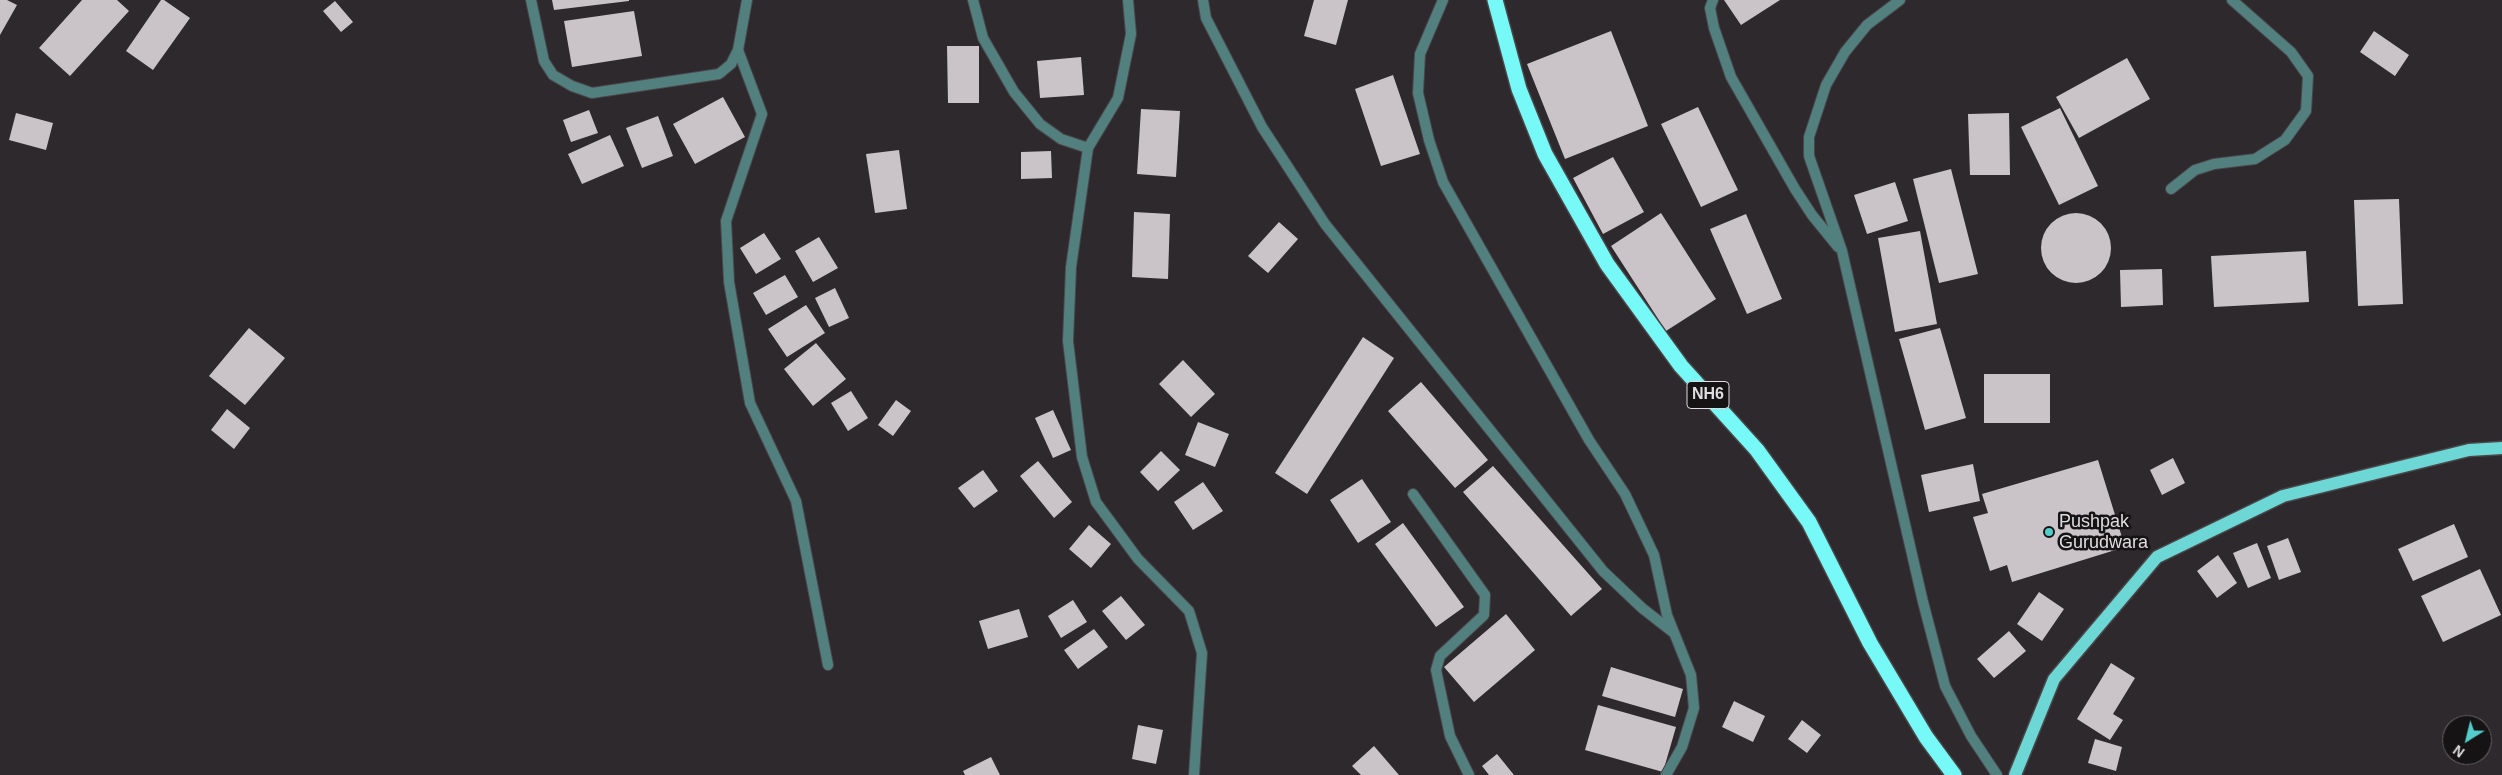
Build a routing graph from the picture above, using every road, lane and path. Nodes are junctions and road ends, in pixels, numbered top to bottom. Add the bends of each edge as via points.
1 (531, 0) edge
2 (747, 0) edge
3 (973, 0) edge
4 (1128, 0) edge
5 (1203, 0) edge
6 (1443, 0) edge
7 (1495, 0) edge
8 (1713, 0) edge
9 (1900, 0) edge
10 (2232, 0) edge
11 (738, 50) junction
12 (1088, 148) junction
13 (2171, 189) dead end
14 (1842, 251) junction
15 (2502, 448) edge
16 (1413, 494) dead end
17 (1674, 633) junction
18 (828, 666) dead end
19 (1194, 775) edge
20 (1469, 775) edge
21 (1666, 775) edge
22 (1954, 775) edge
23 (1997, 775) edge
24 (2015, 775) edge

1 - 11 street via 544,61 553,76 592,93 719,74 731,64
2 - 11 street
3 - 12 street via 983,38 1014,92 1040,124 1061,139
4 - 12 street via 1131,34 1118,98
5 - 17 street via 1206,18 1262,127 1325,224 1604,571 1642,608
6 - 17 street via 1420,54 1418,93 1443,182 1588,440 1625,494 1654,555
7 - 22 highway, NH6 via 1519,89 1545,154 1607,264 1681,366 1757,450 1809,522 1870,644 1926,737
8 - 14 street via 1710,8 1714,28 1731,77 1795,189
9 - 14 street via 1867,25 1845,52 1826,85 1809,138 1810,156
10 - 13 street via 2292,52 2308,76 2306,111 2285,140 2255,159 2194,170
11 - 18 street via 762,114 726,221 729,282 750,403 796,501
12 - 19 street via 1071,267 1068,341 1082,458 1096,502 1138,559 1189,611 1202,653
14 - 23 street via 1945,686 1971,736
15 - 24 main road via 2469,450 2283,496 2157,557 2054,679
16 - 20 street via 1486,595 1484,615 1440,656 1436,670 1450,736
17 - 21 street via 1691,675 1694,708 1682,747

